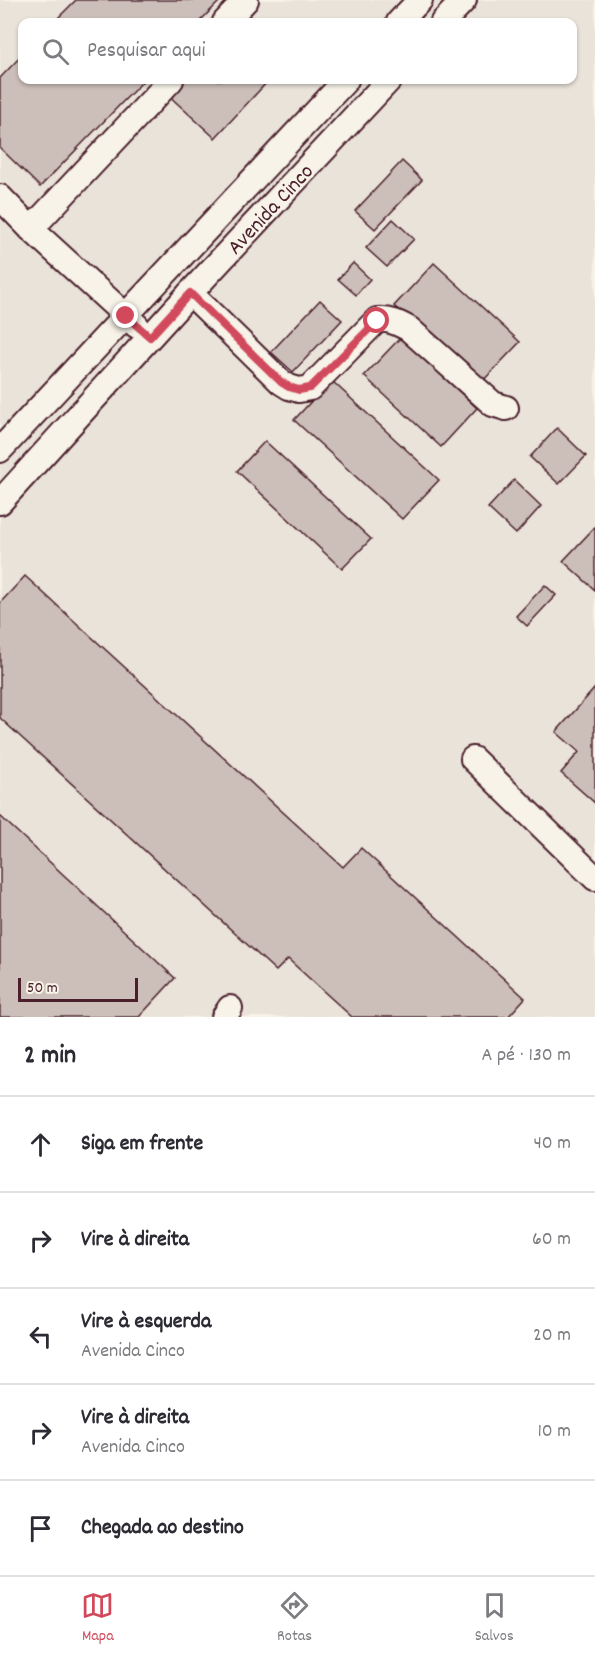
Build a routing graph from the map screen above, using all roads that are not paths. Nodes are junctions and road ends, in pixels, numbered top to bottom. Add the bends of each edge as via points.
1 (246, 0) edge
2 (420, 0) edge
3 (464, 0) edge
4 (229, 18) edge
5 (403, 18) edge
6 (447, 18) edge
7 (167, 84) edge
8 (342, 84) edge
9 (385, 84) edge
10 (0, 197) edge
11 (31, 229) junction
12 (190, 293) junction
13 (126, 316) junction
14 (150, 337) junction
15 (506, 408) dead end
16 (0, 450) edge
17 (0, 502) edge
18 (473, 759) dead end
19 (595, 878) edge

1 - 4 street
2 - 5 street
3 - 6 street
7 - 11 street
8 - 13 street, Avenida Cinco
9 - 12 street, Avenida Cinco
10 - 11 street
11 - 13 street
12 - 14 street, Avenida Cinco
12 - 15 street via 289,387 310,388 377,321 396,321 493,404
13 - 14 street
13 - 16 street, Avenida Cinco
14 - 17 street, Avenida Cinco
18 - 19 street

